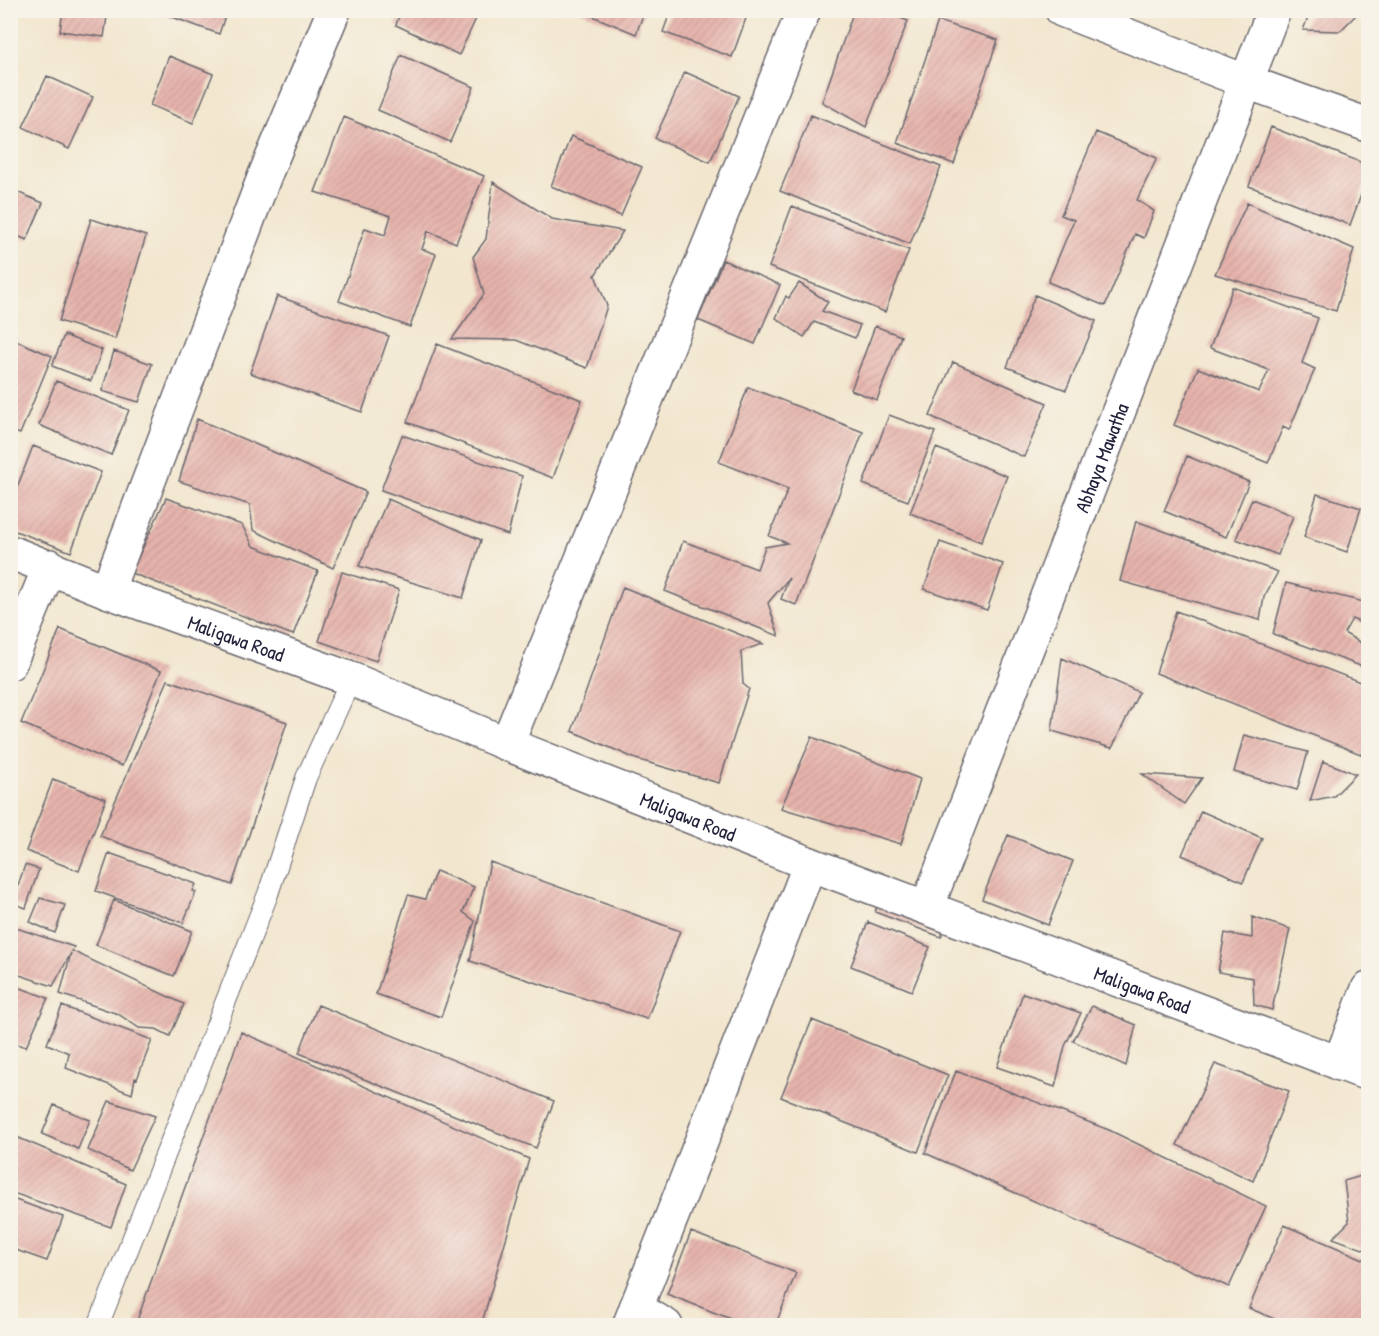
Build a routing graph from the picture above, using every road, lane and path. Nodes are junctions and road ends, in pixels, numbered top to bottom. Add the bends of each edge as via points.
1 (334, 10) edge
2 (804, 10) edge
3 (1062, 10) edge
4 (1275, 10) edge
5 (1248, 82) junction
6 (1368, 125) edge
7 (10, 552) edge
8 (51, 566) junction
9 (107, 591) junction
10 (10, 663) edge
11 (351, 679) junction
12 (507, 744) junction
13 (810, 864) junction
14 (927, 907) junction
15 (1368, 989) edge
16 (1354, 1069) edge
17 (633, 1317) edge
18 (98, 1326) edge
19 (666, 1326) edge

1 - 9 street via 265,175
2 - 12 street
3 - 5 street
4 - 5 street, Abhaya Mawatha
5 - 6 street
5 - 14 street, Abhaya Mawatha
7 - 8 street, Maligawa Road
8 - 9 street, Maligawa Road
8 - 10 street
9 - 11 street, Maligawa Road
11 - 12 street, Maligawa Road
11 - 18 lane via 306,778 268,894
12 - 13 street, Maligawa Road
13 - 14 street, Maligawa Road
13 - 17 street
14 - 16 street, Maligawa Road
15 - 16 street
17 - 19 street

